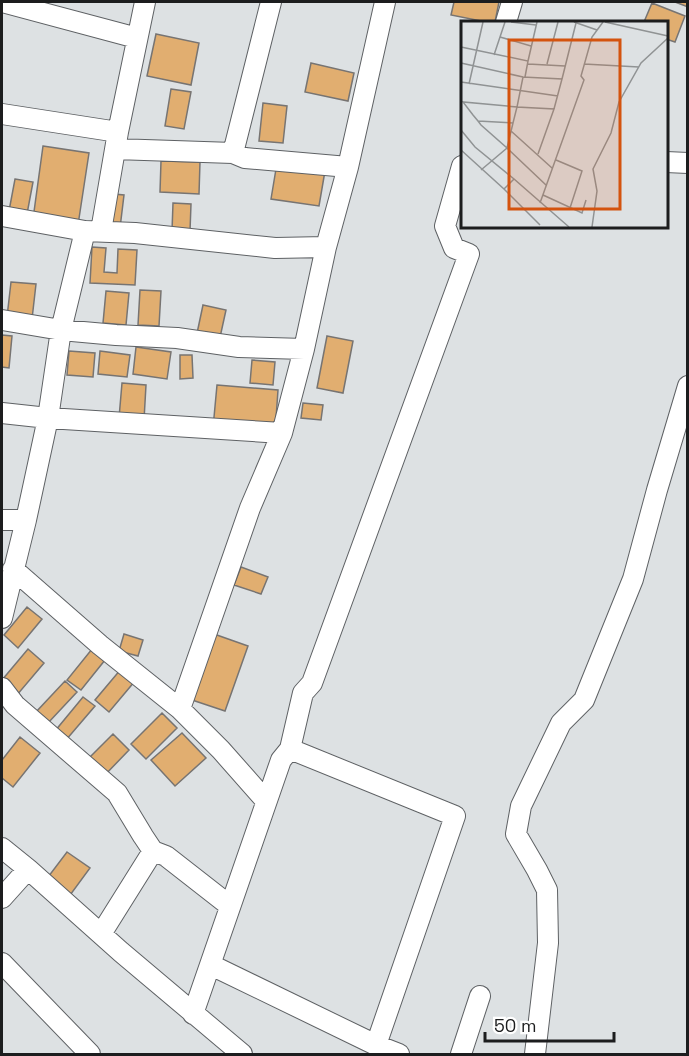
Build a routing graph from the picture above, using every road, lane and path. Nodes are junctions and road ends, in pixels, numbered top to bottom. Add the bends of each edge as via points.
1 (2, 2) edge
2 (145, 2) edge
3 (271, 2) edge
4 (385, 2) edge
5 (512, 2) edge
6 (506, 21) edge
7 (137, 38) junction
8 (2, 114) edge
9 (116, 141) junction
10 (233, 153) junction
11 (668, 162) edge
12 (687, 163) edge
13 (348, 166) junction
14 (461, 170) edge
15 (2, 216) edge
16 (93, 231) junction
17 (326, 246) junction
18 (2, 320) edge
19 (61, 330) junction
20 (304, 349) junction
21 (687, 386) edge
22 (2, 413) edge
23 (48, 418) junction
24 (282, 433) junction
25 (2, 520) edge
26 (26, 520) junction
27 (14, 569) junction
28 (2, 618) edge
29 (2, 688) edge
30 (180, 710) junction
31 (290, 749) junction
32 (266, 801) junction
33 (2, 848) edge
34 (153, 851) junction
35 (28, 869) junction
36 (2, 898) edge
37 (230, 906) junction
38 (101, 934) junction
39 (2, 963) edge
40 (211, 965) junction
41 (480, 996) dead end
42 (193, 1014) junction
43 (376, 1045) junction
44 (90, 1054) edge
45 (242, 1054) edge
46 (399, 1054) edge
47 (461, 1054) edge
48 (535, 1054) edge

1 - 7 street
2 - 7 street
3 - 10 street
4 - 13 street
5 - 6 street
7 - 9 street
8 - 9 street
9 - 10 street
9 - 16 street
10 - 13 street via 245,158
11 - 12 street
13 - 17 street
14 - 31 street via 445,226 454,248 469,254 312,683 303,693
15 - 16 street
16 - 17 street via 275,248
16 - 19 street
17 - 20 street
18 - 19 street
19 - 20 street via 239,347
19 - 23 street
20 - 24 street
21 - 48 street via 629,590 584,700 561,723 521,806 516,834 547,890 548,943
22 - 23 street
23 - 24 street
23 - 26 street
24 - 30 street via 250,508
25 - 26 street
26 - 27 street
27 - 28 street
27 - 30 street
29 - 34 street via 15,705 117,793
30 - 32 street
31 - 32 street via 281,760
31 - 43 street via 455,816
32 - 37 street
33 - 35 street
34 - 37 street via 166,856
34 - 38 street
35 - 36 street
35 - 38 street
37 - 40 street
38 - 42 street
39 - 44 street
40 - 42 street
40 - 43 street
41 - 47 street
42 - 45 street
43 - 46 street

